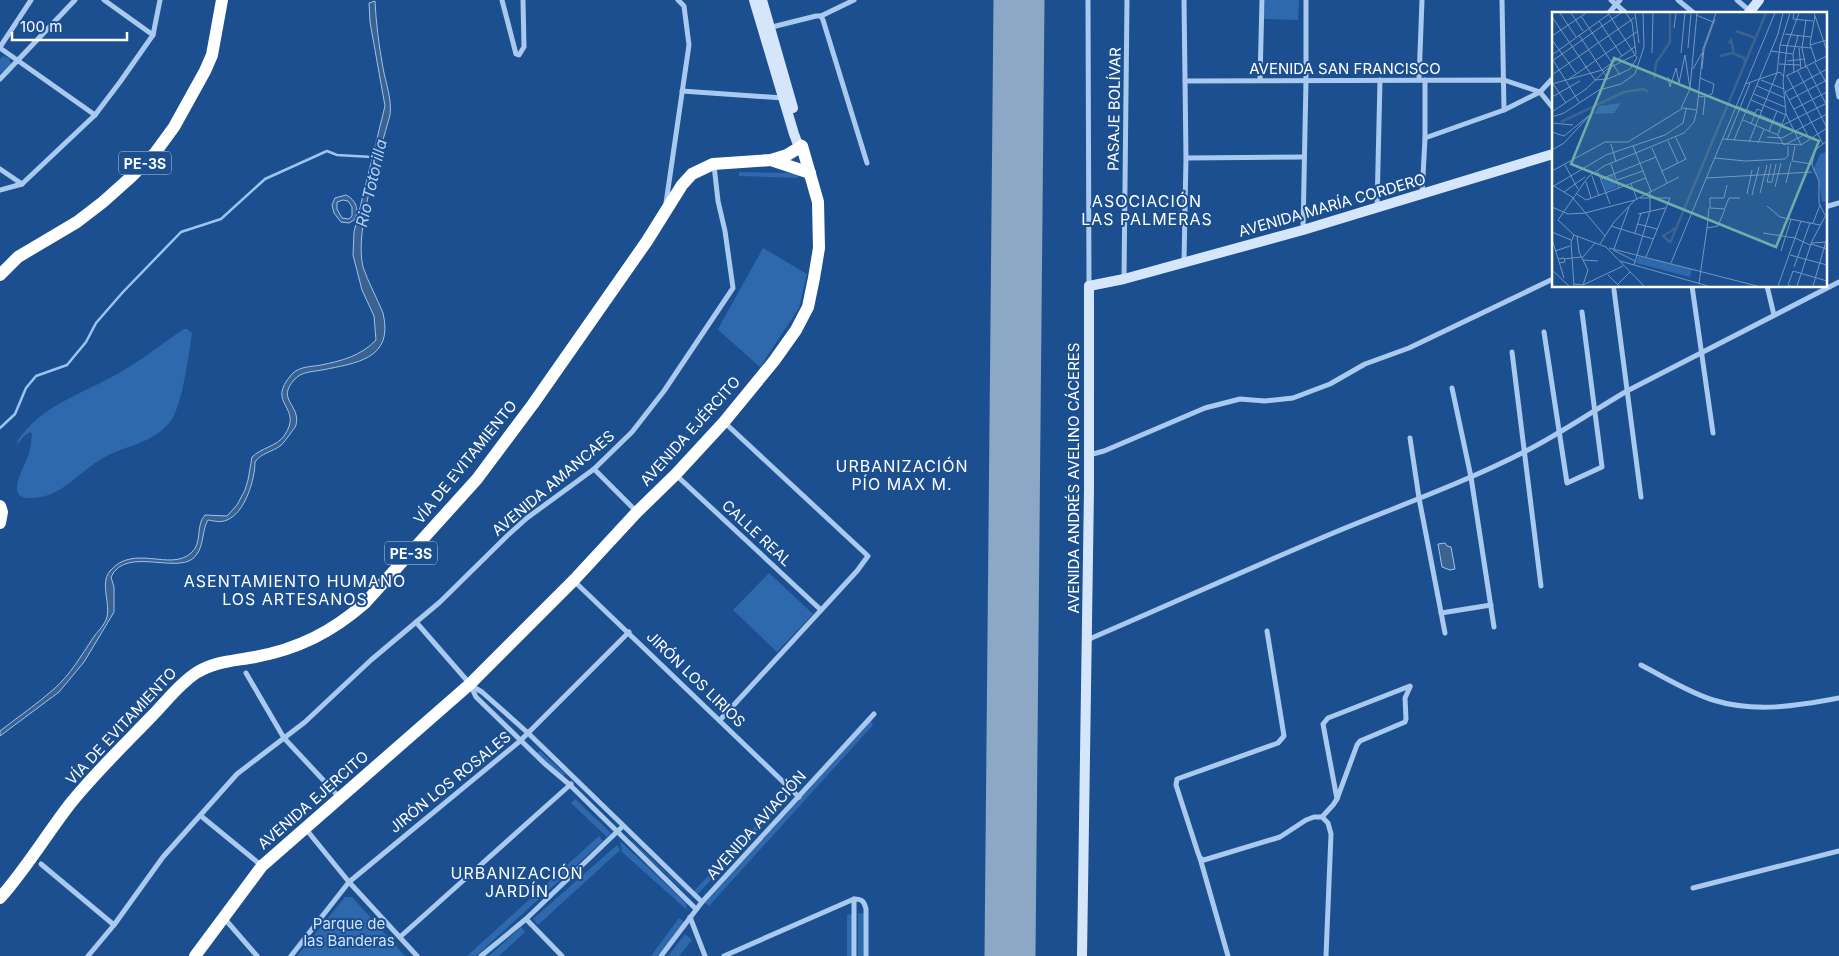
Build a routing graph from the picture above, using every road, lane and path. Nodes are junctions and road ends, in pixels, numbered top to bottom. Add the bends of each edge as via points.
1 (31, 0) edge
2 (75, 0) edge
3 (104, 0) edge
4 (160, 0) edge
5 (222, 0) edge
6 (502, 0) edge
7 (523, 0) edge
8 (678, 0) edge
9 (754, 0) edge
10 (762, 0) edge
11 (854, 0) edge
12 (1088, 0) edge
13 (1127, 0) edge
14 (1184, 0) edge
15 (1262, 0) edge
16 (1306, 0) edge
17 (1422, 0) edge
18 (1502, 0) edge
19 (1678, 0) edge
20 (1737, 0) edge
21 (1759, 0) edge
22 (1615, 1) edge
23 (683, 3) edge
24 (1625, 12) edge
25 (1693, 12) edge
26 (1749, 12) edge
27 (821, 16) junction
28 (767, 29) junction
29 (153, 36) junction
30 (0, 48) edge
31 (17, 60) junction
32 (0, 79) edge
33 (1552, 79) edge
34 (1260, 80) junction
35 (1306, 80) junction
36 (1380, 80) junction
37 (1422, 80) junction
38 (1504, 80) junction
39 (1839, 80) edge
40 (1185, 81) junction
41 (682, 91) junction
42 (1540, 92) junction
43 (1839, 97) edge
44 (783, 98) junction
45 (1552, 107) edge
46 (1504, 110) junction
47 (95, 115) junction
48 (1425, 138) junction
49 (802, 146) junction
50 (1552, 154) edge
51 (1186, 158) junction
52 (1304, 158) junction
53 (771, 160) junction
54 (867, 163) dead end
55 (713, 164) junction
56 (0, 168) edge
57 (810, 173) junction
58 (22, 184) junction
59 (0, 190) edge
60 (1422, 195) junction
61 (1839, 203) edge
62 (1826, 206) edge
63 (1377, 208) junction
64 (665, 211) junction
65 (1303, 230) junction
66 (1184, 262) junction
67 (0, 275) edge
68 (1124, 279) junction
69 (1552, 279) edge
70 (1839, 282) edge
71 (1089, 286) junction
72 (1692, 288) edge
73 (1767, 288) edge
74 (1614, 290) dead end
75 (1582, 312) dead end
76 (1774, 315) junction
77 (1544, 332) dead end
78 (1512, 352) dead end
79 (1701, 352) junction
80 (1452, 388) dead end
81 (1628, 391) junction
82 (1594, 411) junction
83 (724, 422) junction
84 (1560, 433) junction
85 (1713, 433) dead end
86 (1410, 438) dead end
87 (1526, 451) junction
88 (1089, 455) junction
89 (594, 469) junction
90 (676, 474) junction
91 (1471, 477) junction
92 (1641, 497) dead end
93 (1419, 498) junction
94 (0, 506) edge
95 (637, 512) junction
96 (0, 523) edge
97 (574, 580) junction
98 (1542, 586) dead end
99 (1491, 605) junction
100 (821, 610) junction
101 (1441, 612) junction
102 (416, 622) junction
103 (1494, 627) dead end
104 (1266, 631) dead end
105 (629, 632) junction
106 (1445, 633) dead end
107 (1087, 640) junction
108 (1640, 665) dead end
109 (246, 673) dead end
110 (470, 684) junction
111 (1839, 698) edge
112 (874, 714) dead end
113 (720, 720) junction
114 (528, 733) junction
115 (284, 738) junction
116 (520, 741) junction
117 (575, 780) junction
118 (570, 785) junction
119 (799, 797) junction
120 (340, 799) junction
121 (1337, 799) junction
122 (201, 816) junction
123 (1322, 817) junction
124 (623, 826) junction
125 (304, 827) junction
126 (617, 832) junction
127 (1839, 851) edge
128 (1200, 858) junction
129 (41, 864) dead end
130 (262, 866) junction
131 (349, 882) junction
132 (1693, 888) dead end
133 (0, 898) edge
134 (854, 899) junction
135 (702, 902) junction
136 (696, 910) junction
137 (690, 917) junction
138 (223, 918) junction
139 (526, 919) junction
140 (114, 925) junction
141 (400, 937) junction
142 (88, 956) edge
143 (195, 956) edge
144 (257, 956) edge
145 (291, 956) edge
146 (417, 956) edge
147 (481, 956) edge
148 (562, 956) edge
149 (661, 956) edge
150 (705, 956) edge
151 (724, 956) edge
152 (854, 956) edge
153 (866, 956) edge
154 (1082, 956) edge
155 (1228, 956) edge
156 (1326, 956) edge

1 - 30 street
2 - 31 street
3 - 29 street
4 - 29 street
5 - 67 highway, PE-3S via 214,48 205,71 174,127 155,153 103,202 77,222 18,257
6 - 7 street via 516,54 519,55 524,47
8 - 23 street
9 - 28 street, AVENIDA EJÉRCITO
10 - 28 street, AVENIDA EJÉRCITO
11 - 27 street
12 - 71 street, AVENIDA ANDRÉS AVELINO CÁCERES
13 - 68 street, PASAJE BOLÍVAR
14 - 40 street
15 - 34 street
16 - 35 street
17 - 37 street
18 - 38 street
19 - 25 street
20 - 26 street
21 - 26 street
22 - 24 street
23 - 41 street via 689,45
27 - 28 street
27 - 54 street
28 - 44 street, AVENIDA EJÉRCITO
28 - 49 street, AVENIDA EJÉRCITO
29 - 47 street
30 - 31 street
31 - 32 street
31 - 47 street
33 - 42 street
34 - 35 street, AVENIDA SAN FRANCISCO
34 - 40 street, AVENIDA SAN FRANCISCO
35 - 36 street, AVENIDA SAN FRANCISCO
35 - 52 street
36 - 37 street, AVENIDA SAN FRANCISCO
36 - 63 street
37 - 38 street, AVENIDA SAN FRANCISCO
37 - 48 street
38 - 42 street, AVENIDA SAN FRANCISCO
38 - 46 street
39 - 43 street
40 - 51 street
41 - 44 street
41 - 64 street
42 - 45 street
42 - 46 street
44 - 49 street, AVENIDA EJÉRCITO via 794,134
46 - 48 street
47 - 58 street
48 - 60 street
49 - 53 highway, VÍA DE EVITAMIENTO / PE-3S
49 - 57 highway, AVENIDA EJÉRCITO
50 - 60 street, AVENIDA MARÍA CORDERO
51 - 52 street
51 - 66 street
52 - 65 street
53 - 55 highway, VÍA DE EVITAMIENTO / PE-3S
53 - 57 highway, VÍA DE EVITAMIENTO / PE-3S
55 - 64 highway, VÍA DE EVITAMIENTO / PE-3S via 692,174
55 - 89 street, AVENIDA AMANCAES via 733,288 664,391 632,432
56 - 58 street
57 - 83 highway, AVENIDA EJÉRCITO via 818,202 819,248 808,307 774,361
58 - 59 street
60 - 63 street, AVENIDA MARÍA CORDERO
61 - 62 street
63 - 65 street, AVENIDA MARÍA CORDERO
64 - 133 highway, VÍA DE EVITAMIENTO / PE-3S via 533,404 476,479 365,603 346,620 304,644 211,666 190,677 70,805
65 - 66 street, AVENIDA MARÍA CORDERO
66 - 68 street, AVENIDA MARÍA CORDERO
68 - 71 street, AVENIDA MARÍA CORDERO
69 - 88 street via 1312,391 1293,398 1240,399 1205,408
70 - 76 street
71 - 88 street, AVENIDA ANDRÉS AVELINO CÁCERES
72 - 79 street
73 - 76 street
74 - 81 street
75 - 82 street
76 - 79 street
77 - 84 street
78 - 87 street
79 - 81 street
79 - 85 street
80 - 91 street
81 - 82 street
81 - 92 street
82 - 84 street
82 - 84 street via 1602,467 1567,483
83 - 90 highway, AVENIDA EJÉRCITO
83 - 100 street via 868,556
84 - 87 street
86 - 93 street
87 - 91 street
87 - 98 street
88 - 107 street, AVENIDA ANDRÉS AVELINO CÁCERES
89 - 95 street
89 - 102 street, AVENIDA AMANCAES via 527,518
90 - 95 highway, AVENIDA EJÉRCITO
90 - 100 street, CALLE REAL
91 - 93 street
91 - 99 street
93 - 101 street
93 - 107 street
94 - 96 highway
95 - 97 highway, AVENIDA EJÉRCITO
97 - 105 street, JIRÓN LOS LIRIOS
97 - 110 highway, AVENIDA EJÉRCITO
99 - 101 street
99 - 103 street
100 - 113 street
101 - 106 street
102 - 110 street
102 - 115 street, AVENIDA AMANCAES
104 - 128 street via 1284,736 1278,743 1177,779 1176,785
105 - 113 street, JIRÓN LOS LIRIOS
105 - 114 street, JIRÓN LOS ROSALES
107 - 154 street, AVENIDA ANDRÉS AVELINO CÁCERES
108 - 111 street via 1712,700 1732,705 1777,708
109 - 115 street
110 - 114 street
110 - 116 street via 476,697
110 - 120 highway, AVENIDA EJERCITO
112 - 119 street, AVENIDA AVIACIÓN
113 - 119 street, JIRÓN LOS LIRIOS
114 - 116 street, JIRÓN LOS ROSALES
114 - 117 street
115 - 120 street
115 - 122 street, AVENIDA AMANCAES via 237,774
116 - 118 street
116 - 131 street, JIRÓN LOS ROSALES
117 - 118 street
117 - 124 street
118 - 126 street
118 - 141 street
119 - 135 street, AVENIDA AVIACIÓN
120 - 125 highway, AVENIDA EJERCITO
121 - 121 street via 1360,741 1405,722 1405,695 1410,686 1328,718 1323,724
121 - 123 street
122 - 130 street
122 - 140 street, AVENIDA AMANCAES via 163,858
123 - 128 street via 1306,820 1280,837 1204,860
123 - 156 street via 1328,823 1330,834
124 - 126 street
124 - 135 street
125 - 130 highway, AVENIDA EJERCITO
125 - 131 street
126 - 136 street
126 - 139 street
127 - 132 street
128 - 155 street
129 - 140 street
130 - 138 highway, AVENIDA EJERCITO
131 - 141 street
131 - 145 street, JIRÓN LOS ROSALES
134 - 151 street
134 - 152 street
134 - 153 street via 864,902 866,909
135 - 136 street, AVENIDA AVIACIÓN
136 - 137 street, AVENIDA AVIACIÓN
137 - 149 street, AVENIDA AVIACIÓN
137 - 150 street
138 - 143 highway, AVENIDA EJERCITO
138 - 144 street
139 - 147 street
139 - 148 street
140 - 142 street, AVENIDA AMANCAES
141 - 146 street

